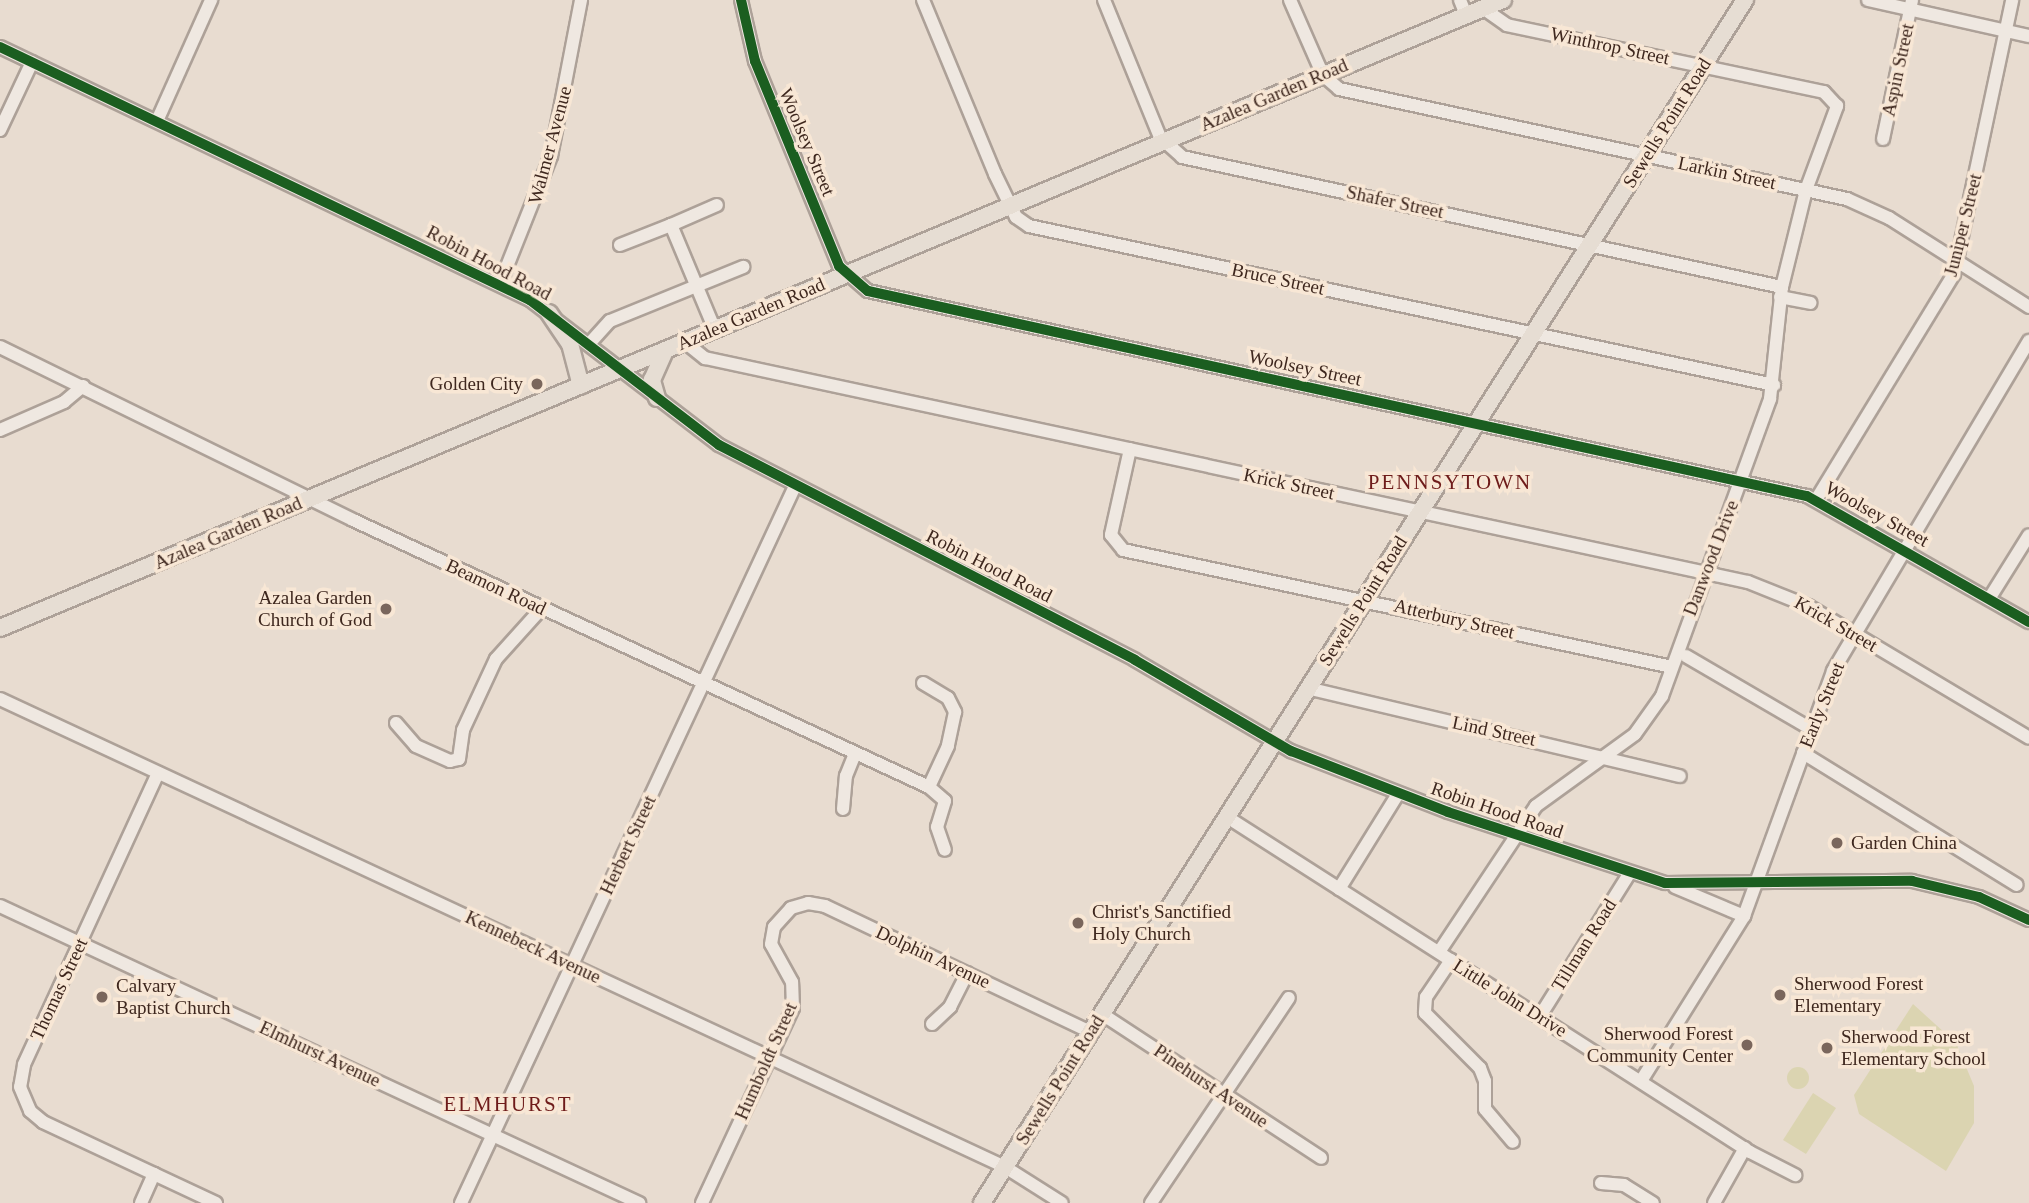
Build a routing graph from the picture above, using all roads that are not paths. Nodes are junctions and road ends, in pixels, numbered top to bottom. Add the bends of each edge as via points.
1 (211, 0) edge
2 (580, 0) edge
3 (741, 0) edge
4 (923, 0) edge
5 (1104, 0) edge
6 (1290, 0) edge
7 (1503, 0) edge
8 (1745, 0) edge
9 (1868, 0) edge
10 (2012, 0) edge
11 (1911, 4) edge
12 (1463, 8) edge
13 (1483, 8) junction
14 (2007, 31) junction
15 (2029, 36) edge
16 (0, 47) edge
17 (32, 62) junction
18 (1703, 66) junction
19 (1323, 75) junction
20 (1783, 83) joint
21 (157, 121) junction
22 (0, 130) edge
23 (1883, 139) dead end
24 (1163, 142) junction
25 (1647, 155) junction
26 (1806, 190) junction
27 (718, 205) dead end
28 (1010, 206) junction
29 (671, 225) junction
30 (620, 245) dead end
31 (1590, 245) junction
32 (1958, 262) junction
33 (743, 267) dead end
34 (846, 275) junction
35 (500, 284) junction
36 (697, 286) junction
37 (1781, 292) junction
38 (1810, 303) dead end
39 (2029, 307) edge
40 (549, 313) junction
41 (715, 330) junction
42 (1533, 333) junction
43 (2029, 341) edge
44 (685, 342) junction
45 (589, 344) junction
46 (0, 346) edge
47 (665, 351) junction
48 (621, 369) junction
49 (1774, 385) junction
50 (83, 386) junction
51 (581, 386) junction
52 (657, 398) junction
53 (1477, 421) junction
54 (0, 430) edge
55 (1130, 449) junction
56 (1741, 478) junction
57 (795, 486) junction
58 (311, 498) junction
59 (1816, 500) junction
60 (1420, 511) junction
61 (2029, 535) edge
62 (1904, 549) junction
63 (1706, 573) junction
64 (1990, 598) junction
65 (1364, 599) junction
66 (542, 608) junction
67 (2026, 621) edge
68 (0, 628) edge
69 (1854, 634) junction
70 (1686, 656) dead end
71 (1672, 667) junction
72 (923, 683) dead end
73 (704, 684) junction
74 (1307, 688) junction
75 (2, 704) edge
76 (396, 723) dead end
77 (1811, 729) junction
78 (2029, 738) edge
79 (1273, 743) junction
80 (1803, 753) junction
81 (855, 754) junction
82 (1606, 756) junction
83 (158, 773) junction
84 (1681, 776) dead end
85 (929, 788) junction
86 (1398, 794) junction
87 (843, 809) dead end
88 (1227, 817) junction
89 (1515, 835) junction
90 (945, 850) dead end
91 (1629, 874) junction
92 (1759, 882) junction
93 (1665, 883) junction
94 (2017, 885) dead end
95 (1339, 889) junction
96 (0, 906) edge
97 (1744, 916) junction
98 (2029, 919) edge
99 (778, 920) joint
100 (80, 943) junction
101 (1439, 953) junction
102 (1451, 960) junction
103 (573, 966) junction
104 (967, 973) junction
105 (1289, 998) dead end
106 (1102, 1014) junction
107 (1540, 1016) junction
108 (932, 1024) dead end
109 (1090, 1032) junction
110 (769, 1058) junction
111 (1641, 1081) junction
112 (1223, 1094) junction
113 (493, 1135) junction
114 (1513, 1142) dead end
115 (1745, 1148) junction
116 (1321, 1158) dead end
117 (1005, 1167) junction
118 (154, 1174) junction
119 (1795, 1175) dead end
120 (1601, 1182) dead end
121 (141, 1203) edge
122 (216, 1203) edge
123 (461, 1203) edge
124 (639, 1203) edge
125 (702, 1203) edge
126 (982, 1203) edge
127 (1062, 1203) edge
128 (1151, 1203) edge
129 (1653, 1203) edge
130 (1714, 1203) edge

1 - 21 street
2 - 35 street, Walmer Avenue via 551,156
3 - 34 street, Woolsey Street via 755,61
4 - 28 street, Bruce Street
5 - 24 street
6 - 19 street
7 - 13 main road, Azalea Garden Road
8 - 18 main road, Sewells Point Road
9 - 11 street
10 - 14 street, Juniper Street
11 - 14 street
11 - 23 street, Aspin Street
12 - 13 main road, Azalea Garden Road
12 - 19 main road, Azalea Garden Road
13 - 18 street, Winthrop Street via 1507,25
14 - 15 street
14 - 32 street, Juniper Street
16 - 17 street, Robin Hood Road
17 - 21 street, Robin Hood Road
17 - 22 street
18 - 20 street, Winthrop Street
18 - 25 main road, Sewells Point Road
19 - 24 main road, Azalea Garden Road
19 - 25 street, Larkin Street via 1339,89
20 - 26 street, Danwood Drive via 1829,93 1837,106
21 - 35 street, Robin Hood Road
24 - 28 main road, Azalea Garden Road
24 - 31 street, Shafer Street via 1182,157
25 - 26 street, Larkin Street
25 - 31 main road, Sewells Point Road
26 - 32 street, Larkin Street via 1868,208
26 - 37 street, Danwood Drive
27 - 29 street
28 - 34 main road, Azalea Garden Road
28 - 42 street, Bruce Street via 1029,226
29 - 30 street
29 - 36 street
31 - 37 street, Shafer Street
31 - 42 main road, Sewells Point Road
32 - 39 street, Larkin Street
32 - 59 street, Juniper Street
33 - 36 street
34 - 41 main road, Azalea Garden Road
34 - 53 street, Woolsey Street via 876,294
35 - 40 street, Robin Hood Road
36 - 41 street
36 - 45 street via 610,321
37 - 38 street, Shafer Street
37 - 49 street, Danwood Drive
40 - 45 street, Robin Hood Road
40 - 51 main road via 570,344
41 - 44 main road, Azalea Garden Road
42 - 49 street, Bruce Street
42 - 53 main road, Sewells Point Road
43 - 62 street, Early Street
44 - 47 main road, Azalea Garden Road
44 - 55 street, Krick Street via 705,358
45 - 48 street, Robin Hood Road
46 - 50 street, Beamon Road
47 - 48 main road, Azalea Garden Road
47 - 52 main road via 652,380
48 - 51 main road, Azalea Garden Road
48 - 52 street, Robin Hood Road
49 - 56 street, Danwood Drive
50 - 54 street via 64,402
50 - 58 street, Beamon Road
51 - 58 main road, Azalea Garden Road
52 - 57 street, Robin Hood Road via 698,432
53 - 56 street, Woolsey Street
53 - 60 main road, Sewells Point Road
55 - 60 street, Krick Street
55 - 65 street, Atterbury Street via 1112,539 1124,550
56 - 59 street, Woolsey Street
56 - 63 street, Danwood Drive
57 - 73 street, Herbert Street
57 - 79 street, Robin Hood Road via 1148,667
58 - 66 street, Beamon Road
58 - 68 main road, Azalea Garden Road
59 - 62 street, Woolsey Street
60 - 63 street, Krick Street
60 - 65 main road, Sewells Point Road
61 - 64 street
62 - 64 street, Woolsey Street
62 - 69 street, Early Street
63 - 69 street, Krick Street via 1788,596
63 - 71 street, Danwood Drive
64 - 67 street, Woolsey Street
65 - 71 street, Atterbury Street
65 - 74 main road, Sewells Point Road
66 - 73 street, Beamon Road
66 - 76 street via 496,659 463,730 459,759 450,761 416,746
69 - 77 street, Early Street
69 - 78 street, Krick Street
70 - 77 street
71 - 82 street, Danwood Drive via 1662,696 1644,725
72 - 85 street via 948,698 955,712 948,746
73 - 81 street, Beamon Road
73 - 103 street, Herbert Street
74 - 79 main road, Sewells Point Road
74 - 82 street, Lind Street
75 - 83 street, Kennebeck Avenue
77 - 80 street, Early Street
79 - 86 street, Robin Hood Road
79 - 88 main road, Sewells Point Road
80 - 92 street, Early Street
80 - 94 street
81 - 85 street, Beamon Road
81 - 87 street via 846,776
82 - 84 street, Lind Street
82 - 89 street, Danwood Drive via 1546,796
83 - 100 street, Thomas Street
83 - 103 street, Kennebeck Avenue
85 - 90 street via 945,801 937,827
86 - 89 street, Robin Hood Road
86 - 95 street
88 - 95 street, Little John Drive
88 - 106 main road, Sewells Point Road
89 - 91 street, Robin Hood Road
89 - 101 street, Danwood Drive
91 - 93 street, Robin Hood Road
91 - 107 street, Tillman Road
92 - 93 street, Robin Hood Road
92 - 97 street, Early Street
92 - 98 street, Robin Hood Road via 1912,881 1979,897
93 - 97 street
95 - 101 street, Little John Drive
96 - 100 street, Elmhurst Avenue
97 - 111 street, Early Street
99 - 104 street, Dolphin Avenue via 799,904 817,903
99 - 110 street, Humboldt Street via 771,944 792,982 795,999
100 - 113 street, Elmhurst Avenue
100 - 118 street, Thomas Street via 24,1065 21,1094 36,1118
101 - 102 street, Little John Drive
102 - 107 street, Little John Drive
102 - 114 street via 1426,997 1425,1013 1480,1068 1485,1109
103 - 110 street, Kennebeck Avenue
103 - 113 street, Herbert Street
104 - 108 street via 950,1007
104 - 109 street, Dolphin Avenue
105 - 112 street
106 - 109 main road, Sewells Point Road
106 - 112 street, Pinehurst Avenue
107 - 111 street, Little John Drive
109 - 117 main road, Sewells Point Road
110 - 117 street, Kennebeck Avenue
110 - 125 street, Humboldt Street
111 - 115 street, Little John Drive
112 - 116 street, Pinehurst Avenue
112 - 128 street
113 - 123 street, Herbert Street
113 - 124 street, Elmhurst Avenue
115 - 119 street, Little John Drive
115 - 130 street
117 - 126 main road, Sewells Point Road
117 - 127 street, Kennebeck Avenue
118 - 121 street
118 - 122 street, Thomas Street
120 - 129 street via 1624,1185

